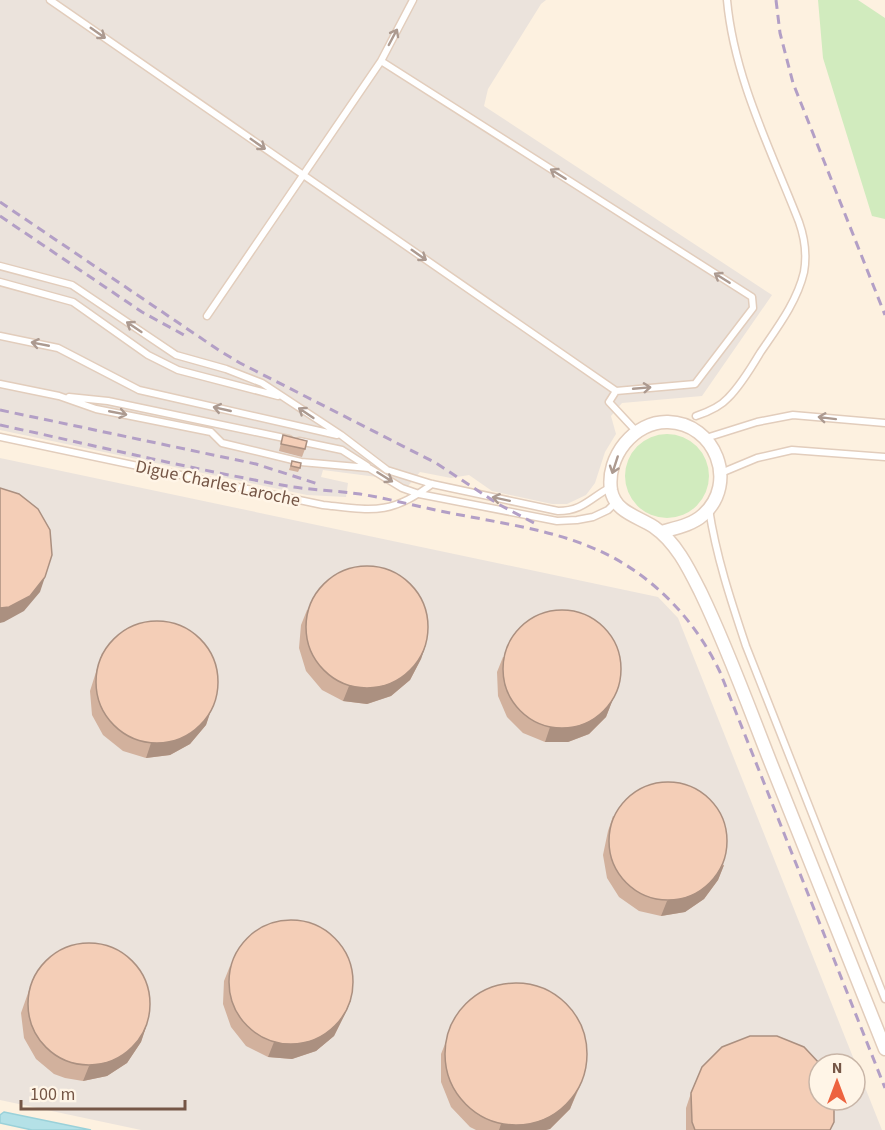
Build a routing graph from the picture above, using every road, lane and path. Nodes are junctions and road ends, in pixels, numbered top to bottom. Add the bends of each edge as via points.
1 (50, 0) edge
2 (413, 0) edge
3 (727, 0) edge
4 (381, 61) junction
5 (303, 175) junction
6 (0, 266) edge
7 (0, 282) edge
8 (207, 316) dead end
9 (0, 336) edge
10 (0, 384) edge
11 (616, 391) junction
12 (59, 396) junction
13 (284, 398) junction
14 (696, 416) dead end
15 (885, 423) edge
16 (636, 431) junction
17 (341, 435) junction
18 (0, 437) edge
19 (706, 438) junction
20 (885, 457) edge
21 (369, 468) junction
22 (720, 473) junction
23 (432, 484) junction
24 (611, 487) junction
25 (419, 495) junction
26 (615, 503) junction
27 (709, 508) junction
28 (661, 532) junction
29 (885, 999) edge
30 (885, 1049) edge

1 -> 5 lane
4 -> 2 lane
3 - 14 lane via 744,84 805,238 806,256 804,273 790,308 748,372 728,399
4 - 5 lane
11 -> 4 lane via 695,384 753,308 752,297
5 - 8 lane
5 -> 11 lane
13 -> 6 lane via 262,383 176,356 72,285
7 - 13 lane via 73,302 148,355 178,370
17 -> 9 lane via 139,390 58,348
10 - 12 lane
11 - 16 lane via 609,402
12 - 21 lane via 108,401 342,450
12 -> 21 lane via 96,409 211,432 222,443 301,462
17 -> 13 lane
15 -> 19 lane via 784,415
16 - 19 street via 653,423 670,422 692,428
16 -> 24 street via 619,452 611,473
17 - 23 lane via 387,470
18 - 25 lane, Digue Charles Laroche via 322,505 380,510
19 - 22 street via 717,456
20 - 22 lane via 792,450 757,458
21 -> 25 lane
22 - 27 street via 718,492
24 -> 23 lane via 575,510 558,511
23 - 25 lane, Digue Charles Laroche
24 - 26 street
25 - 26 lane via 557,521 593,517
26 - 28 street
27 - 28 street via 695,521
27 - 29 lane via 713,536 746,646
28 - 30 street via 674,546 701,593

